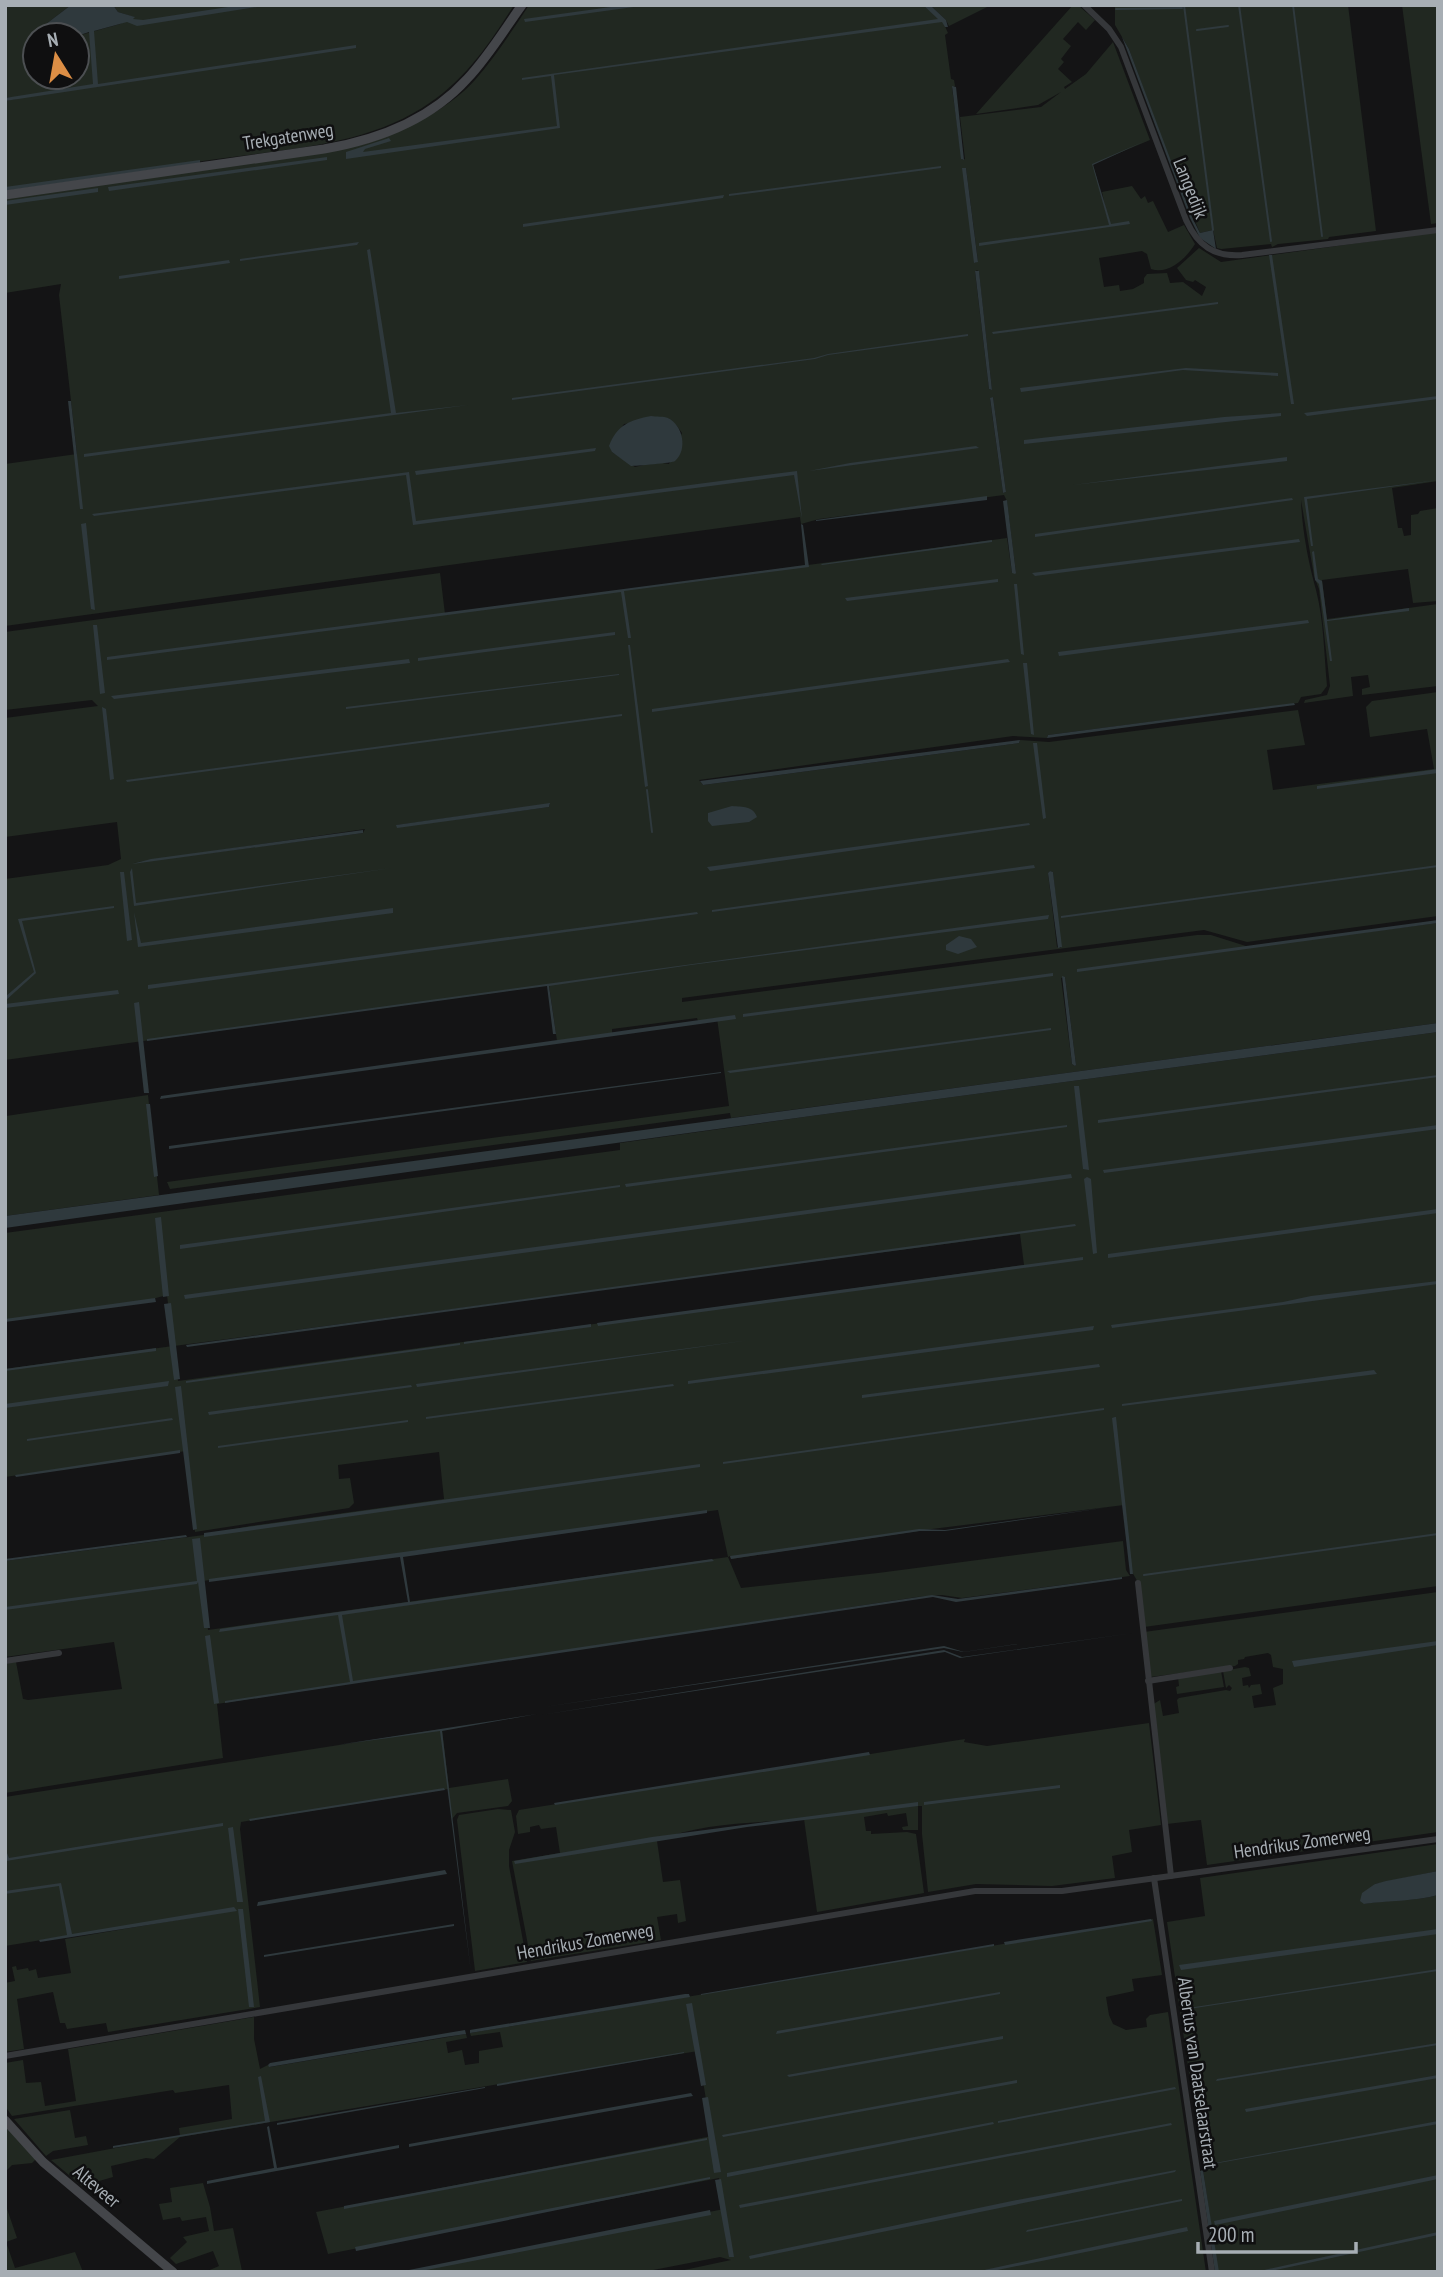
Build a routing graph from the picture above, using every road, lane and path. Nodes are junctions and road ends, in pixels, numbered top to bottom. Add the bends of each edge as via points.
1 (522, 5) edge
2 (1084, 5) edge
3 (5, 195) edge
4 (1438, 230) edge
5 (1138, 1583) dead end
6 (59, 1653) dead end
7 (5, 1661) edge
8 (1230, 1668) dead end
9 (1148, 1681) junction
10 (1438, 1839) edge
11 (1171, 1876) junction
12 (1154, 1878) junction
13 (5, 2056) edge
14 (5, 2120) edge
15 (173, 2272) edge
16 (1212, 2272) edge

1 - 3 street, Trekgatenweg via 451,95 377,137
2 - 4 street, Langedijk via 1121,47 1186,220 1194,236 1211,251 1242,255
5 - 9 street
6 - 7 street
8 - 9 street
9 - 11 street
10 - 11 street, Hendrikus Zomerweg
11 - 12 street, Hendrikus Zomerweg
12 - 13 street, Hendrikus Zomerweg via 1051,1892 975,1891
12 - 16 street, Albertus van Daatselaarstraat
14 - 15 street, Alteveer via 43,2162

